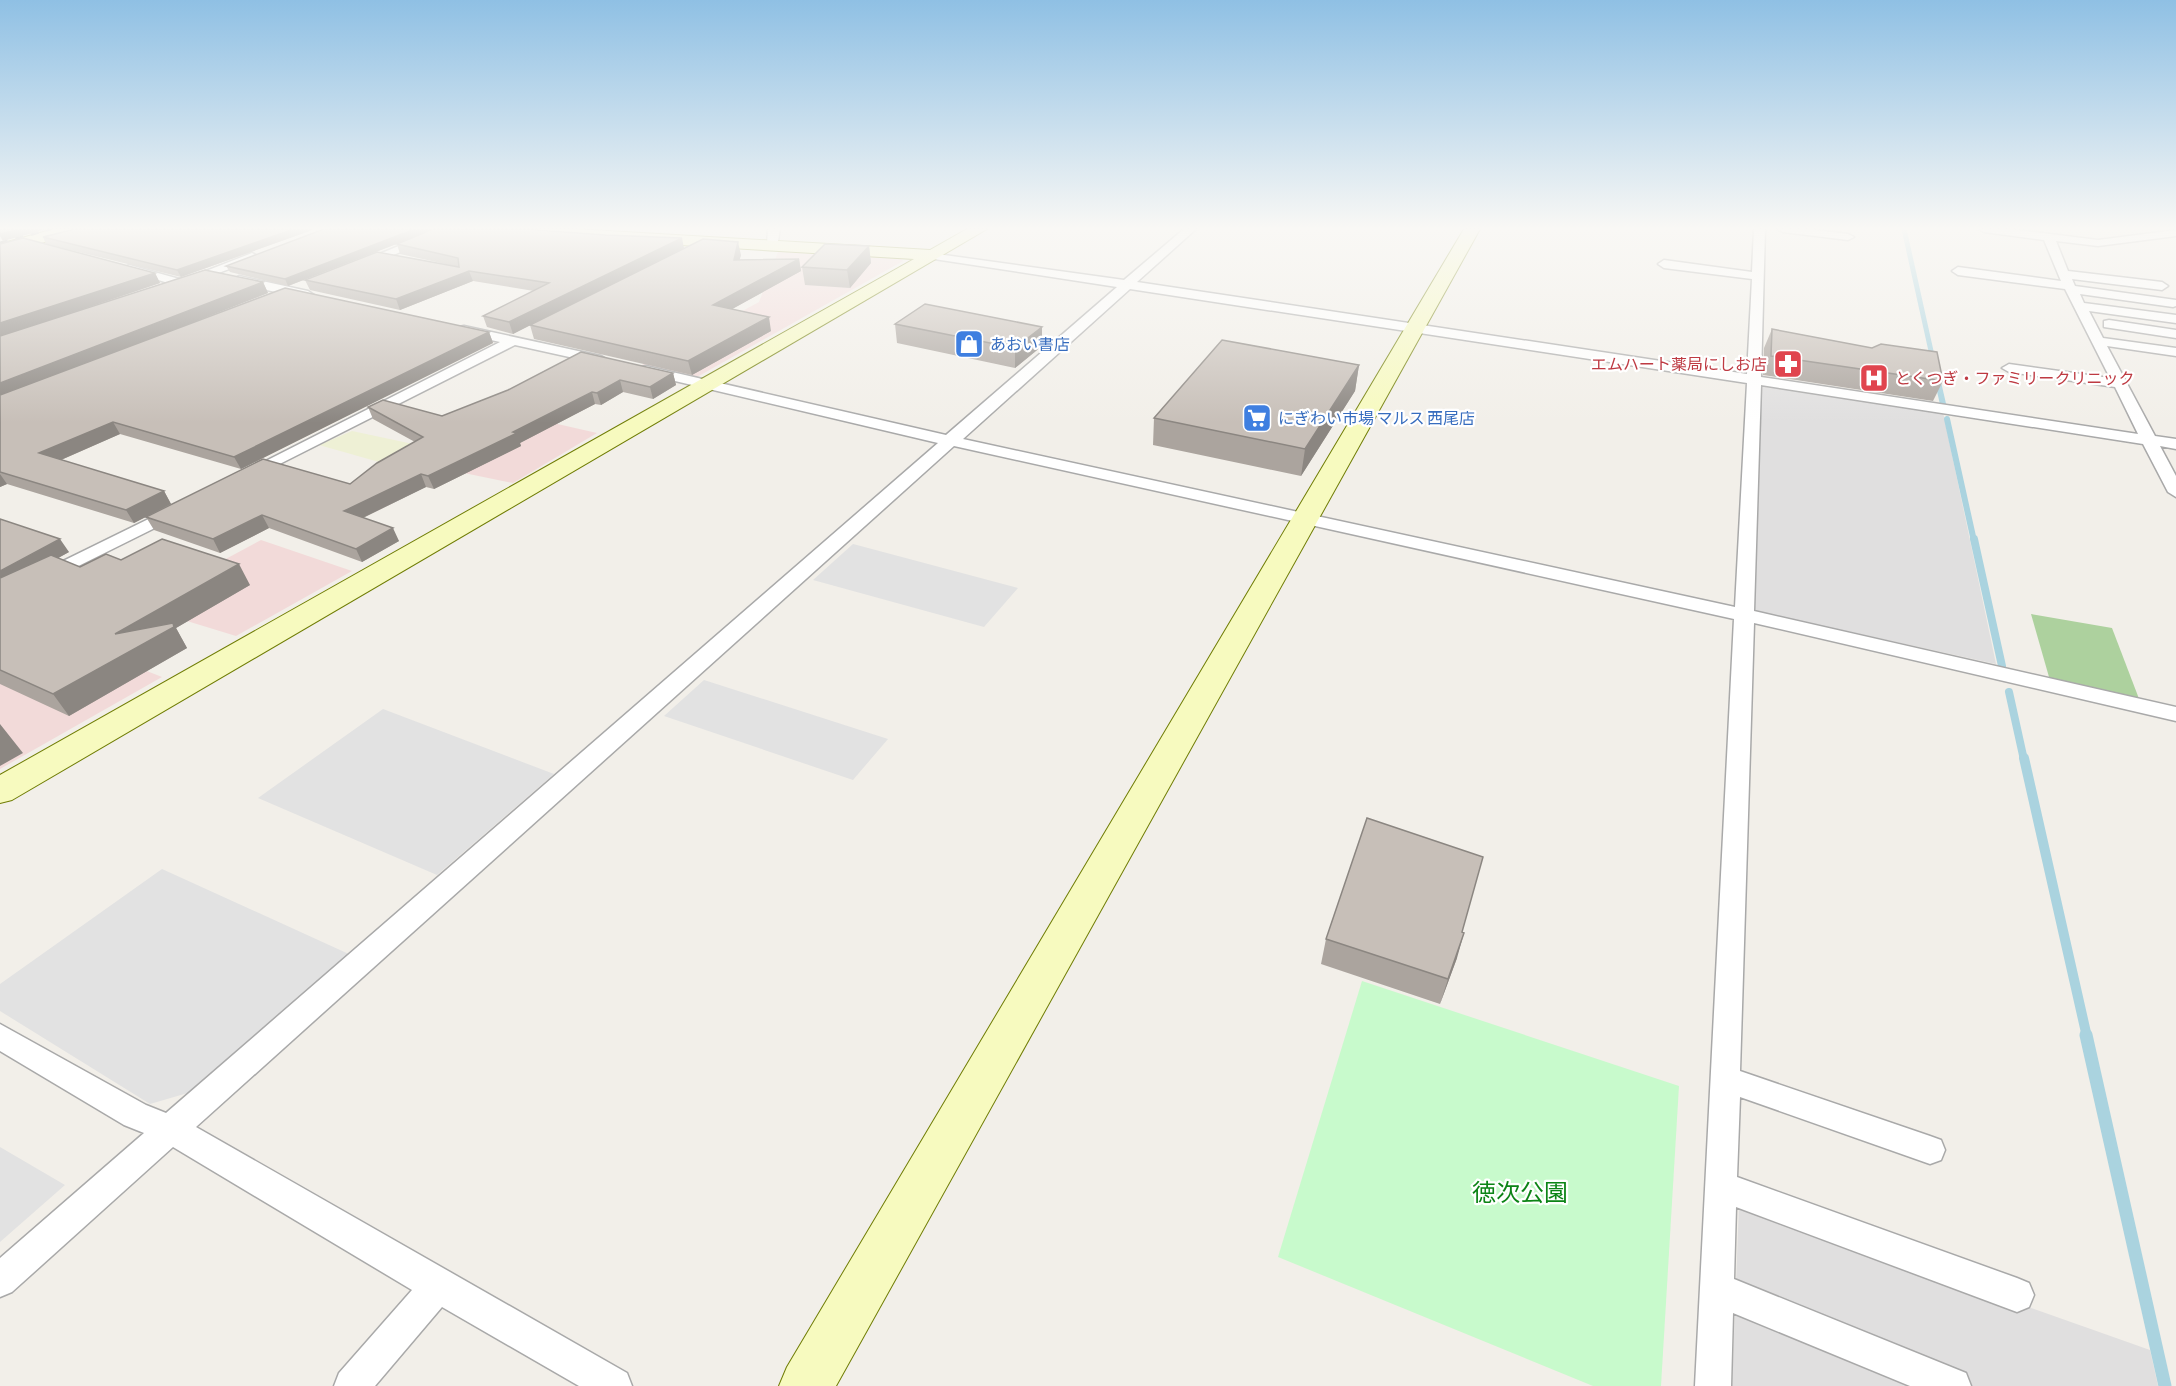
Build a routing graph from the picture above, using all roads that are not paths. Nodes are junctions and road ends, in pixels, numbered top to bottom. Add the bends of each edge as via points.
1 (285, 294) edge
2 (304, 294) edge
3 (867, 294) edge
4 (1116, 294) edge
5 (1192, 294) edge
6 (1434, 294) edge
7 (1760, 294) edge
8 (2073, 294) edge
9 (2124, 294) edge
10 (327, 299) edge
11 (270, 300) edge
12 (2173, 303) dead end
13 (2080, 306) junction
14 (2176, 319) edge
15 (2088, 321) junction
16 (1415, 327) junction
17 (454, 328) edge
18 (533, 331) edge
19 (2176, 334) edge
20 (512, 341) junction
21 (2098, 341) junction
22 (2176, 352) edge
23 (2009, 368) dead end
24 (1755, 379) junction
25 (709, 384) junction
26 (2121, 384) junction
27 (951, 441) junction
28 (2150, 441) junction
29 (2176, 444) edge
30 (235, 481) edge
31 (2176, 492) edge
32 (192, 502) edge
33 (1305, 517) junction
34 (0, 599) edge
35 (1744, 615) junction
36 (2176, 714) edge
37 (0, 791) edge
38 (0, 1036) edge
39 (1725, 1079) junction
40 (171, 1128) junction
41 (1930, 1150) dead end
42 (1721, 1186) junction
43 (0, 1280) edge
44 (438, 1286) junction
45 (1717, 1289) junction
46 (2017, 1295) dead end
47 (352, 1386) edge
48 (614, 1386) edge
49 (806, 1386) edge
50 (1713, 1386) edge
51 (1953, 1386) edge

1 - 11 street
2 - 10 street
3 - 25 street
4 - 27 street
5 - 16 street
6 - 16 street
7 - 24 street via 1763,341
8 - 13 street
9 - 12 street
13 - 14 street
13 - 15 street
15 - 19 street
15 - 21 street
16 - 24 street
16 - 33 street
17 - 20 street
18 - 20 street
20 - 25 street
20 - 30 street
21 - 22 street
21 - 26 street
23 - 26 street
24 - 28 street
24 - 35 street
25 - 27 street
25 - 37 street
26 - 28 street
27 - 33 street
27 - 40 street
28 - 29 street
28 - 31 street
32 - 34 street
33 - 35 street
33 - 49 street
35 - 36 street
35 - 39 street
38 - 40 street via 135,1115
39 - 41 street
39 - 42 street
40 - 43 street
40 - 44 street
42 - 45 street
42 - 46 street
44 - 47 street
44 - 48 street
45 - 50 street
45 - 51 street

